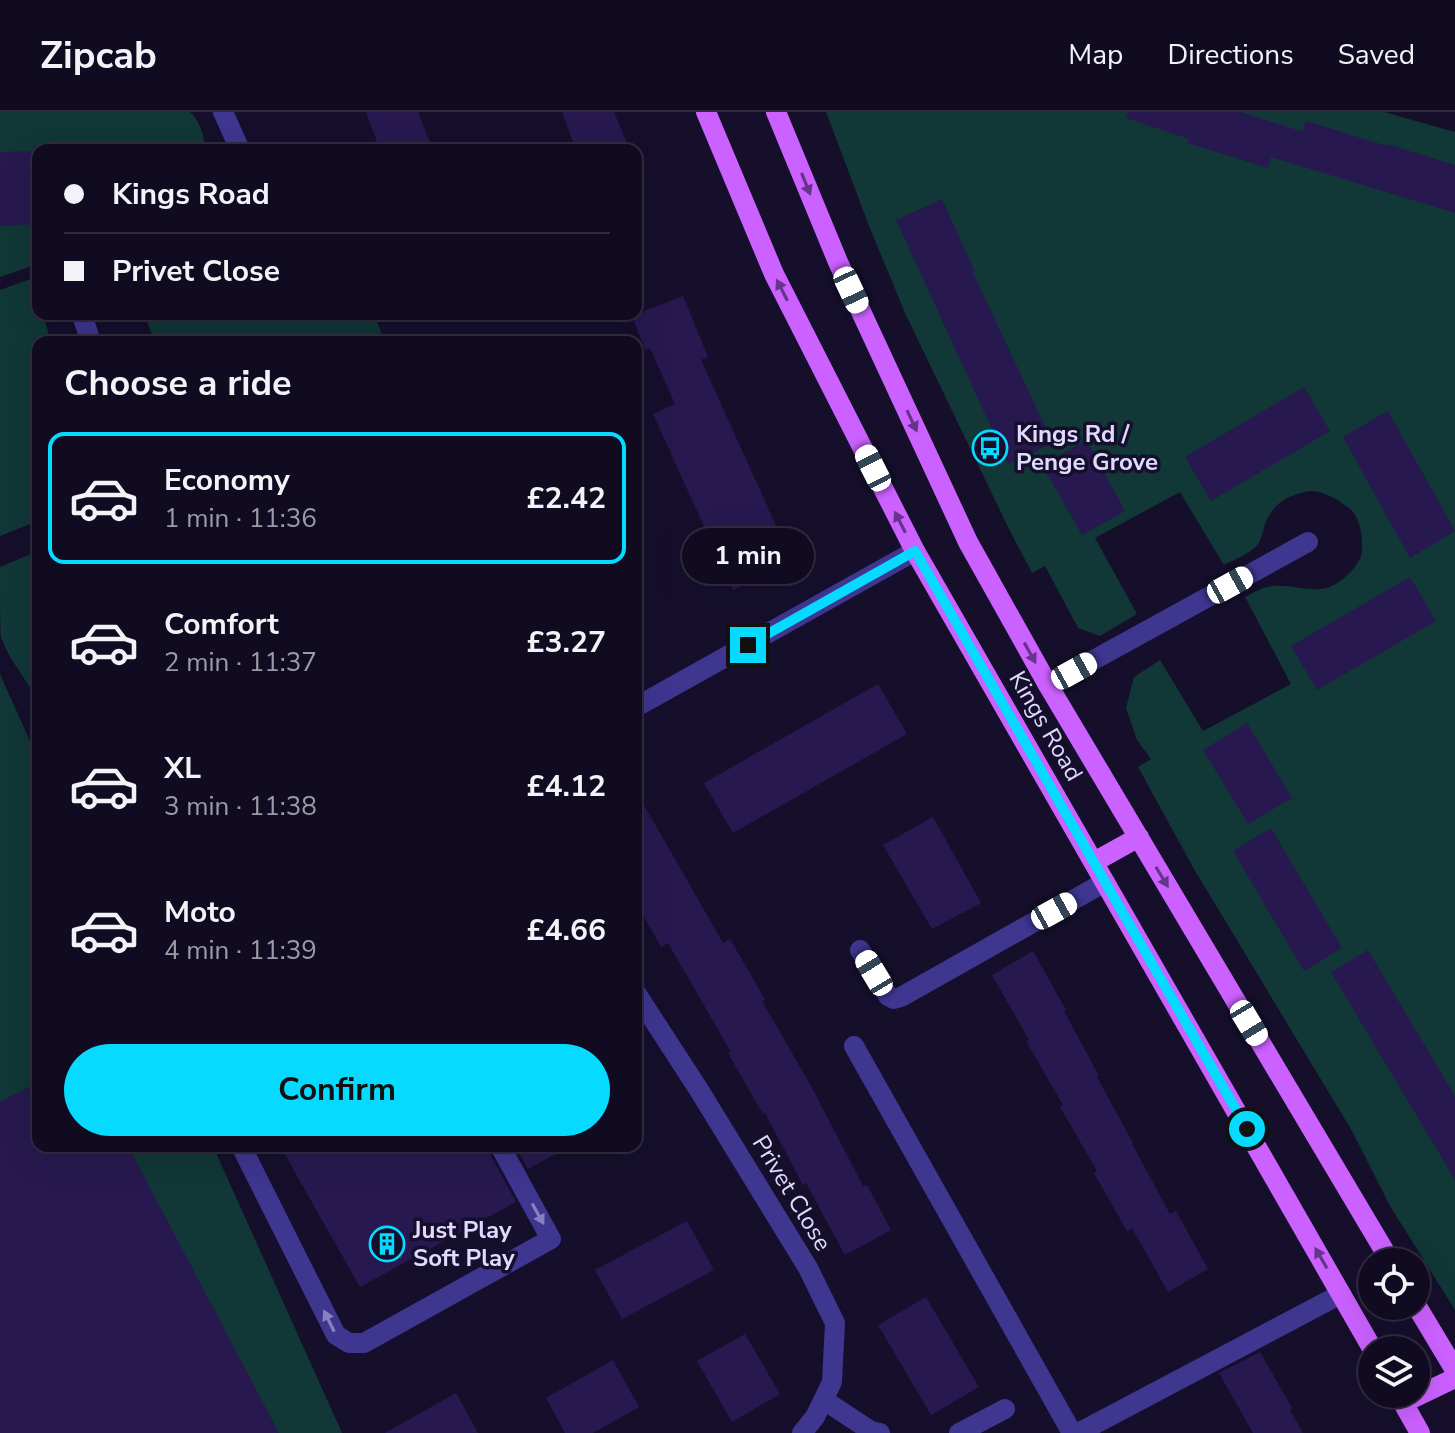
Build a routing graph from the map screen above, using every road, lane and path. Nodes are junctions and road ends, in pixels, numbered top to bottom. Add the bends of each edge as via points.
1 (223, 112) edge
2 (706, 112) edge
3 (776, 112) edge
4 (237, 144) edge
5 (1308, 542) dead end
6 (915, 551) junction
7 (1048, 685) junction
8 (642, 704) edge
9 (1139, 837) junction
10 (1094, 862) junction
11 (1105, 882) junction
12 (860, 950) dead end
13 (642, 1002) edge
14 (854, 1046) dead end
15 (244, 1152) edge
16 (503, 1152) edge
17 (1383, 1248) edge
18 (1341, 1294) junction
19 (1425, 1320) edge
20 (1365, 1336) edge
21 (1455, 1370) edge
22 (1455, 1378) edge
23 (1430, 1387) edge
24 (824, 1400) junction
25 (1406, 1408) edge
26 (1005, 1409) dead end
27 (802, 1433) edge
28 (880, 1433) edge
29 (959, 1433) edge
30 (1075, 1433) edge
31 (1420, 1433) edge

1 - 4 street
6 -> 2 main road, Kings Road via 774,274
3 -> 7 main road, Kings Road via 838,262 968,542
5 - 7 street
6 - 8 street
6 - 10 main road, Kings Road
7 - 9 main road, Kings Road
9 - 10 main road
9 -> 17 main road, Kings Road
10 - 11 main road, Kings Road
11 - 12 street via 894,999
18 -> 11 main road, Kings Road
13 - 24 street, Privet Close via 808,1268 835,1323 832,1382
14 - 30 street
16 -> 15 street via 551,1239 364,1343 349,1343 336,1335
18 - 20 main road, Kings Road
18 - 30 street
19 - 21 main road
22 - 23 main road
24 - 27 street, Privet Close
24 - 28 street
25 - 31 main road
26 - 29 street

